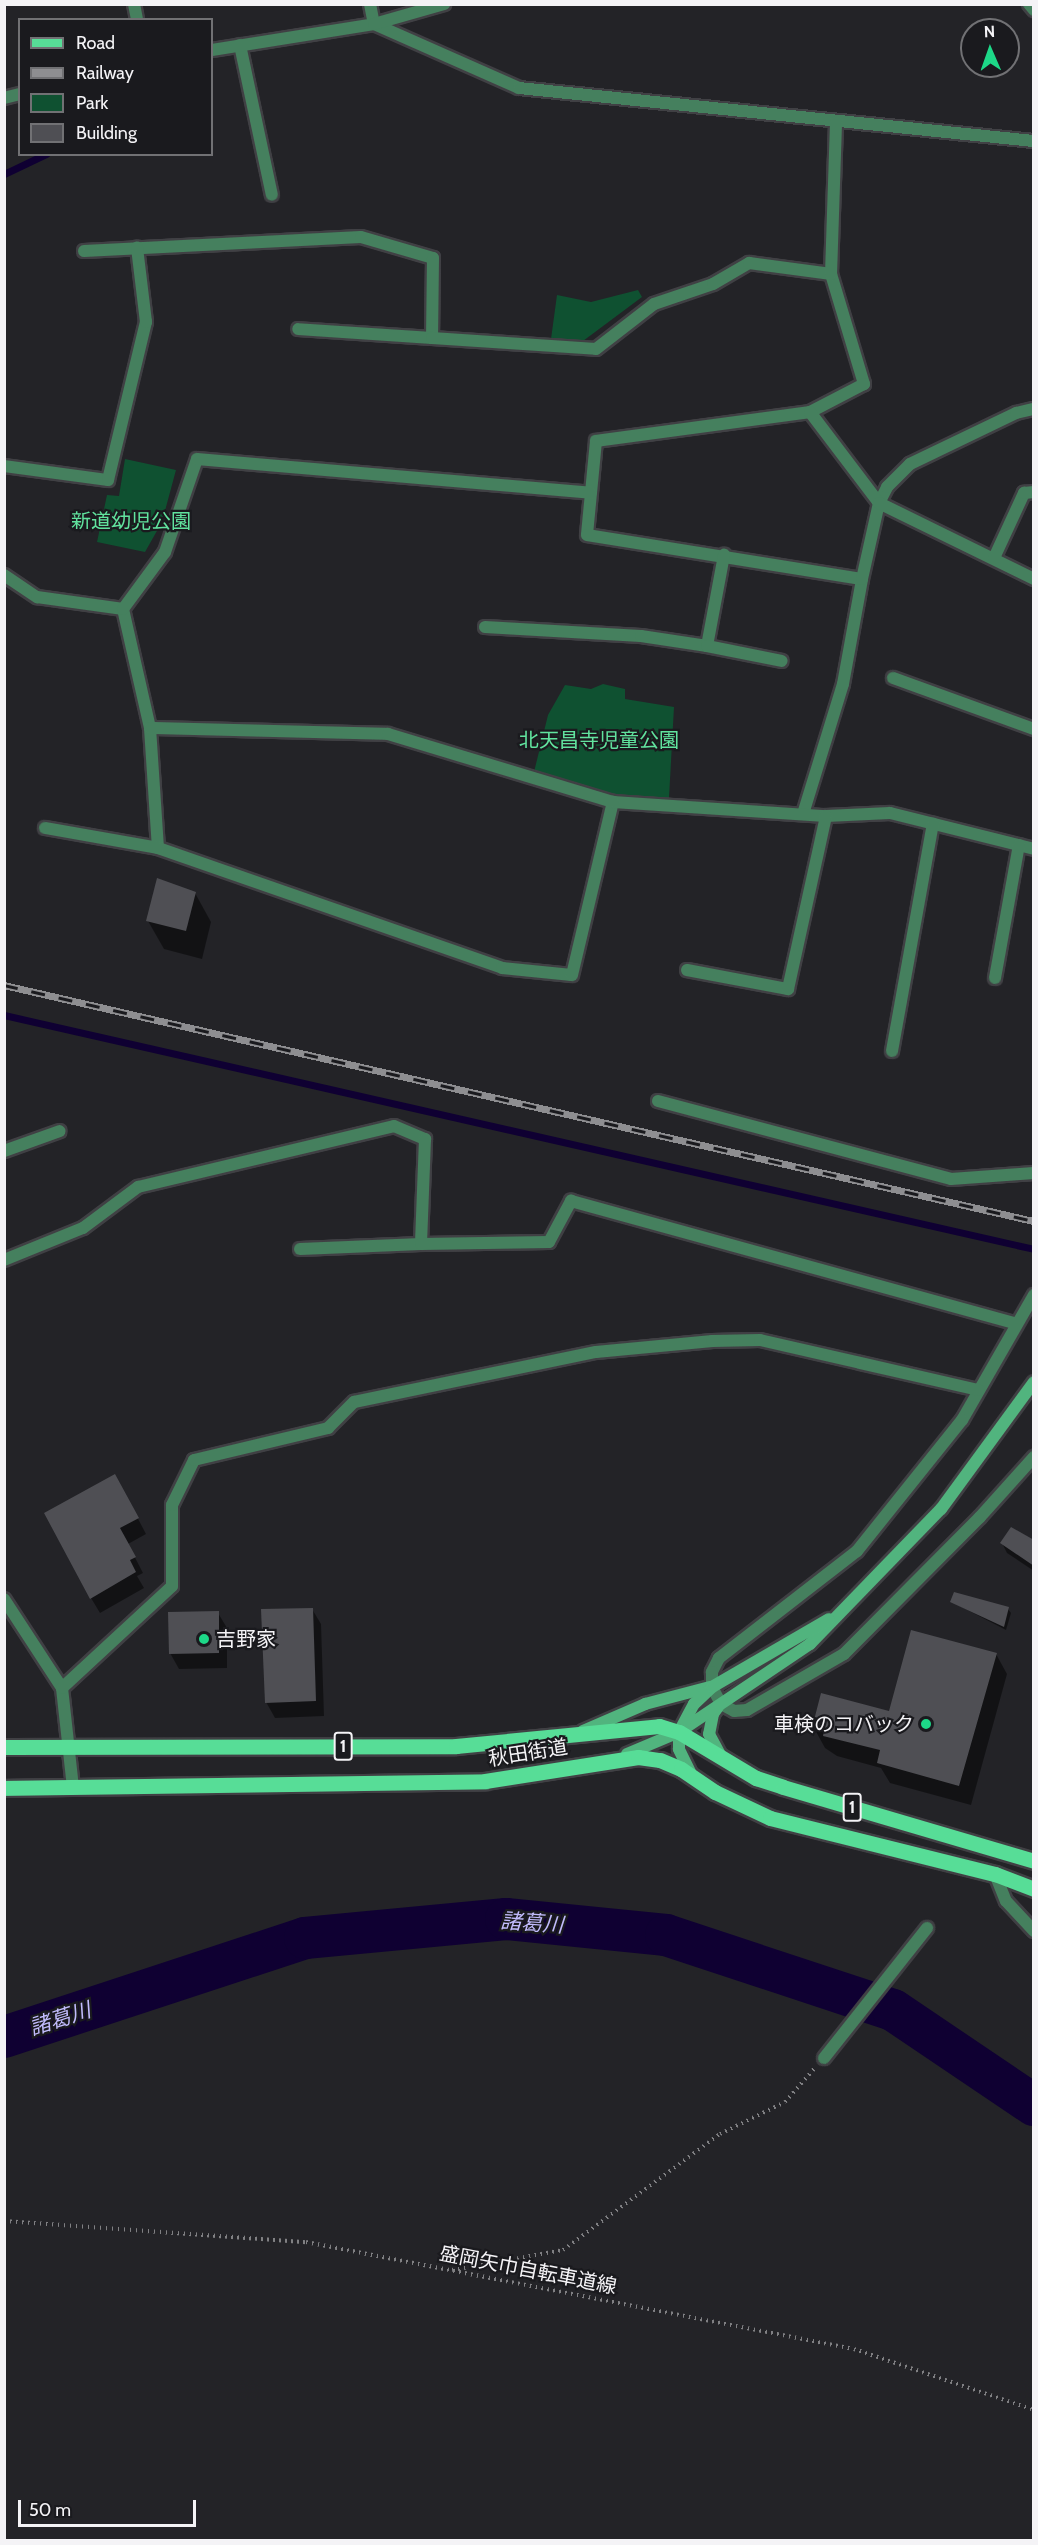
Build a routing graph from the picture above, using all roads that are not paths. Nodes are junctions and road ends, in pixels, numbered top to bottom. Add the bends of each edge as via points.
1 (370, 4) edge
2 (444, 4) edge
3 (1029, 4) edge
4 (1034, 10) edge
5 (374, 24) junction
6 (240, 45) junction
7 (213, 50) edge
8 (836, 122) junction
9 (1034, 141) edge
10 (272, 195) dead end
11 (137, 248) junction
12 (84, 250) dead end
13 (831, 274) junction
14 (298, 329) dead end
15 (432, 338) junction
16 (1034, 409) edge
17 (810, 412) junction
18 (4, 466) edge
19 (1034, 492) edge
20 (591, 494) junction
21 (879, 503) junction
22 (724, 555) junction
23 (994, 558) junction
24 (4, 575) edge
25 (862, 579) junction
26 (1034, 579) edge
27 (123, 609) junction
28 (484, 627) dead end
29 (707, 646) junction
30 (782, 661) dead end
31 (893, 678) dead end
32 (150, 728) junction
33 (1034, 729) edge
34 (613, 802) junction
35 (803, 814) junction
36 (826, 816) junction
37 (933, 824) junction
38 (45, 828) dead end
39 (1019, 845) junction
40 (158, 848) junction
41 (1034, 849) edge
42 (687, 970) dead end
43 (995, 978) dead end
44 (892, 1051) dead end
45 (658, 1101) dead end
46 (60, 1131) dead end
47 (4, 1151) edge
48 (1034, 1173) edge
49 (421, 1244) junction
50 (300, 1249) dead end
51 (4, 1260) edge
52 (1034, 1295) edge
53 (1015, 1323) junction
54 (1034, 1382) edge
55 (978, 1390) junction
56 (1034, 1457) edge
57 (4, 1599) edge
58 (838, 1614) junction
59 (712, 1687) junction
60 (62, 1688) junction
61 (721, 1704) junction
62 (581, 1731) junction
63 (679, 1732) junction
64 (69, 1745) junction
65 (4, 1747) edge
66 (618, 1757) junction
67 (723, 1758) junction
68 (693, 1777) junction
69 (73, 1787) junction
70 (4, 1788) edge
71 (1034, 1861) edge
72 (995, 1874) junction
73 (1034, 1889) edge
74 (927, 1928) dead end
75 (1034, 1931) edge
76 (824, 2058) road end

1 - 5 street
2 - 5 street
3 - 4 street
5 - 6 street
5 - 8 street via 519,88
6 - 7 street
6 - 10 street
8 - 9 street
8 - 13 street
11 - 12 street
11 - 15 street via 361,237 433,258
11 - 18 street via 146,322 108,480
13 - 15 street via 749,263 713,284 654,304 596,348
13 - 17 street via 864,384
14 - 15 street
16 - 21 street via 1016,413 910,464 887,487
17 - 20 street via 596,441
17 - 21 street
19 - 23 street via 1024,493
20 - 22 street via 587,535
20 - 27 street via 197,459 165,552
21 - 23 street
21 - 25 street
22 - 25 street
22 - 29 street
23 - 26 street
24 - 27 street via 37,597
25 - 35 street via 843,684
27 - 32 street
28 - 29 street via 641,636
29 - 30 street
31 - 33 street
32 - 34 street via 388,734
32 - 40 street
34 - 35 street
34 - 40 street via 572,975 502,968
35 - 36 street
36 - 37 street via 890,813
36 - 42 street via 788,988
37 - 39 street
37 - 44 street
38 - 40 street
39 - 41 street
39 - 43 street
45 - 48 street via 951,1179
46 - 47 street
49 - 50 street
49 - 51 street via 425,1139 394,1126 138,1187 83,1228
49 - 53 street via 549,1242 572,1201
52 - 53 street
53 - 55 street
54 - 58 street via 941,1509
55 - 59 street via 962,1420 857,1551 719,1658 712,1672
55 - 60 street via 760,1340 596,1352 354,1402 328,1428 194,1460 172,1505 172,1586
56 - 61 street via 844,1654 747,1710 734,1711
57 - 60 street
58 - 59 street
58 - 61 street via 810,1644
59 - 61 street
59 - 62 street via 645,1704
59 - 63 street via 694,1704
60 - 64 street
61 - 63 street
61 - 67 street via 712,1714 709,1734
62 - 63 main road, 秋田街道 / 1 via 640,1725
62 - 64 main road, 秋田街道 / 1 via 456,1746
63 - 66 street
63 - 67 main road, 秋田街道 / 1
63 - 68 street via 683,1763
64 - 65 main road, 秋田街道 / 1
64 - 69 street
66 - 68 main road, 秋田街道 / 1 via 660,1760
66 - 69 main road, 秋田街道 / 1 via 550,1773 484,1782
67 - 71 main road, 秋田街道 / 1 via 783,1787
68 - 72 main road, 秋田街道 / 1 via 770,1818
69 - 70 main road, 秋田街道 / 1
72 - 73 main road, 秋田街道 / 1
72 - 75 street via 1006,1901
74 - 76 street

